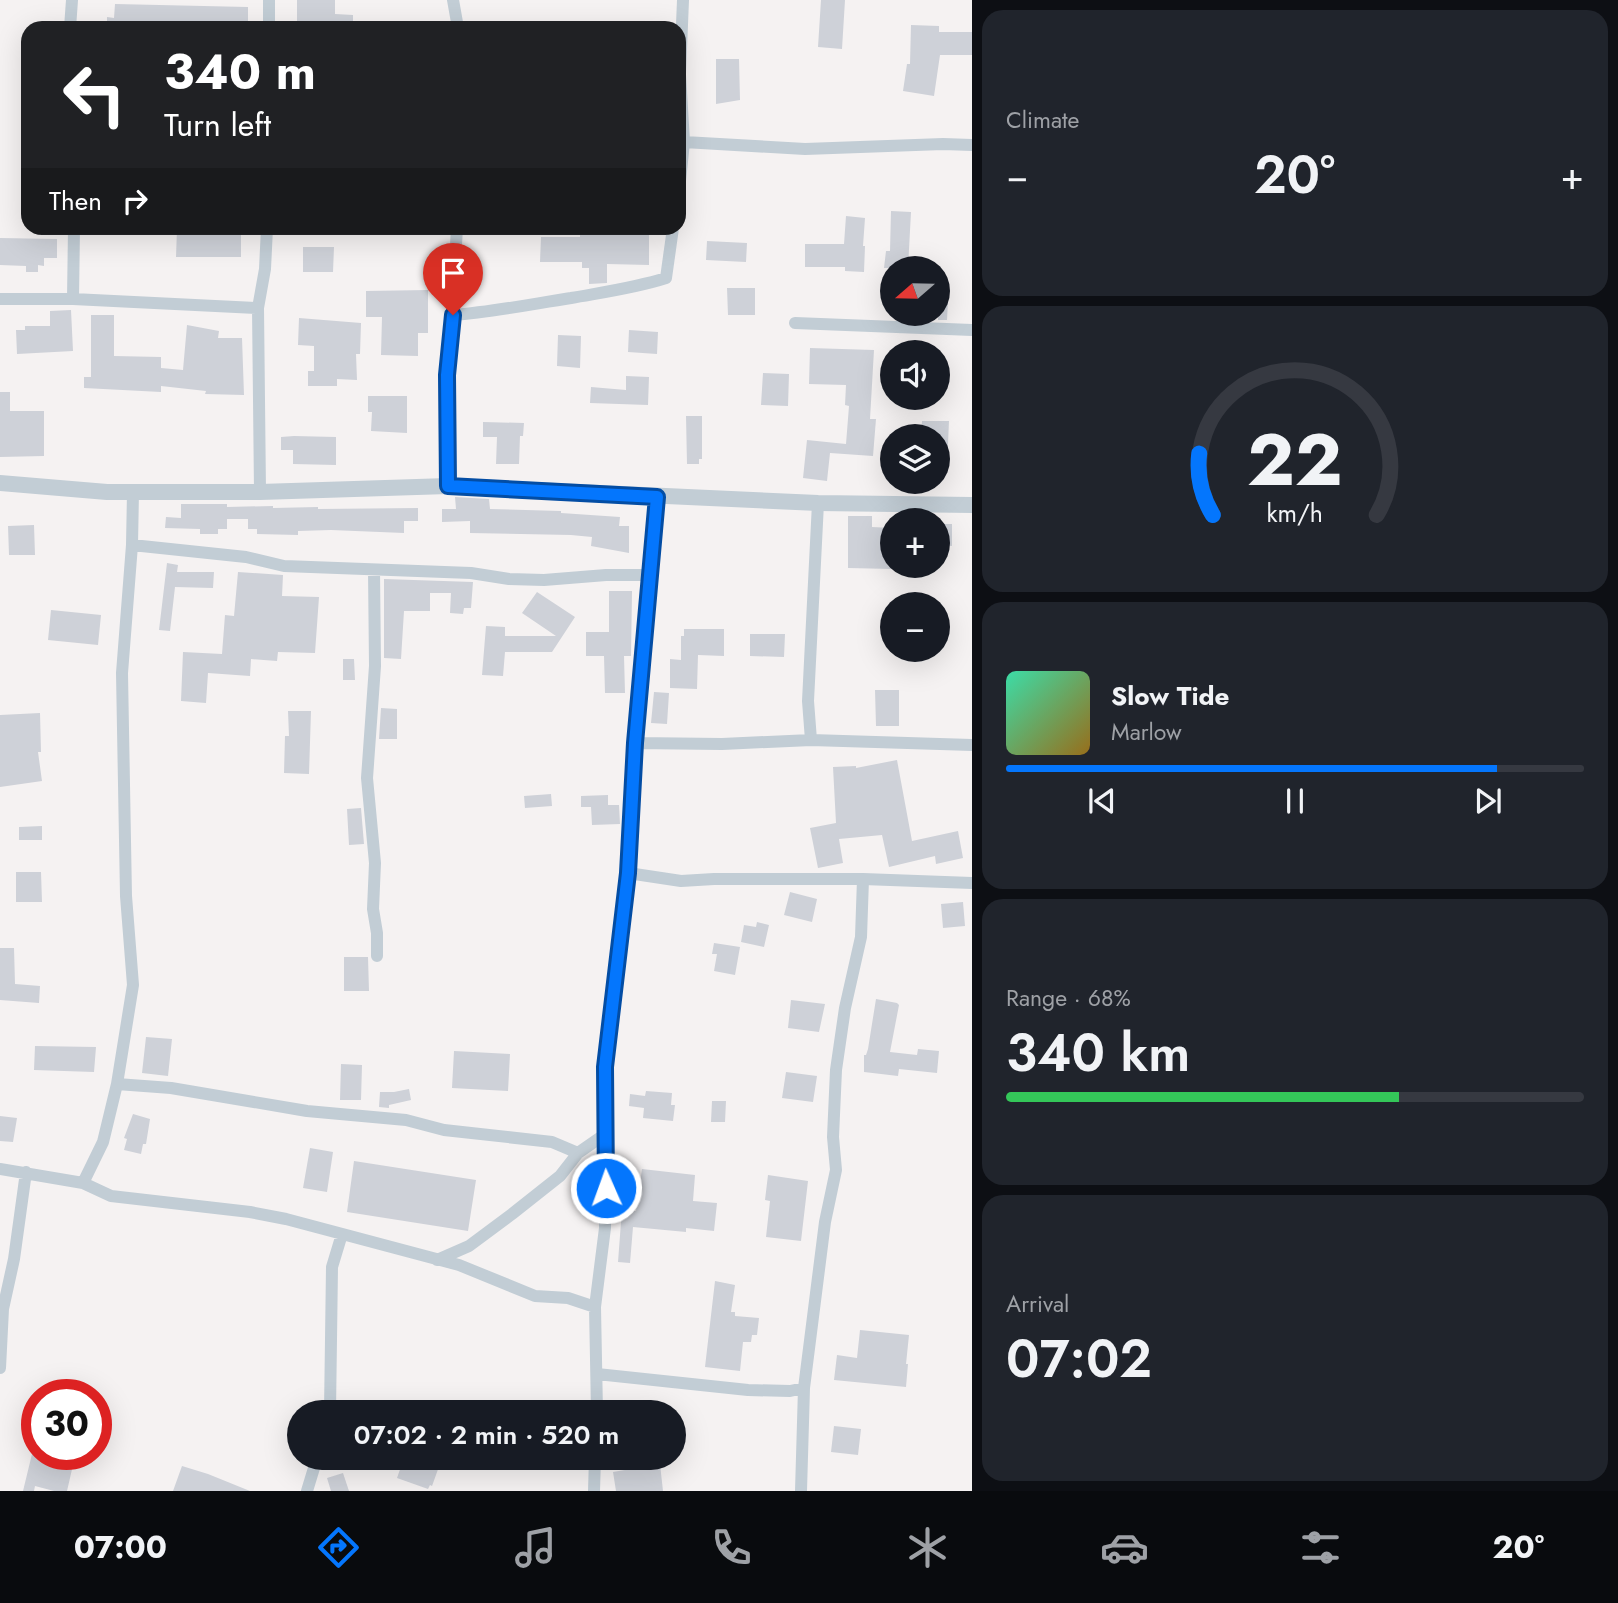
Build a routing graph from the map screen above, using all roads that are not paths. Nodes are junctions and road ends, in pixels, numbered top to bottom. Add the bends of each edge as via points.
1 (72, 0) edge
2 (269, 0) edge
3 (453, 0) edge
4 (684, 0) edge
5 (70, 21) edge
6 (269, 21) edge
7 (457, 21) edge
8 (683, 21) edge
9 (686, 142) edge
10 (972, 145) edge
11 (74, 235) edge
12 (267, 235) edge
13 (457, 235) edge
14 (672, 235) edge
15 (0, 299) edge
16 (74, 299) junction
17 (258, 309) junction
18 (453, 315) junction
19 (794, 323) dead end
20 (972, 330) edge
21 (0, 484) edge
22 (448, 486) junction
23 (133, 492) junction
24 (260, 492) junction
25 (657, 497) junction
26 (818, 503) junction
27 (972, 505) edge
28 (132, 545) junction
29 (374, 569) junction
30 (650, 575) junction
31 (811, 740) junction
32 (635, 743) junction
33 (972, 745) edge
34 (628, 873) junction
35 (863, 880) junction
36 (972, 883) edge
37 (377, 956) dead end
38 (117, 1084) junction
39 (604, 1135) junction
40 (578, 1153) junction
41 (0, 1169) edge
42 (26, 1172) junction
43 (83, 1183) junction
44 (342, 1234) junction
45 (436, 1260) junction
46 (595, 1307) junction
47 (0, 1368) edge
48 (597, 1374) junction
49 (804, 1388) junction
50 (330, 1400) edge
51 (597, 1400) edge
52 (313, 1470) edge
53 (595, 1470) edge
54 (307, 1491) edge
55 (594, 1491) edge
56 (801, 1491) edge

1 - 5 street
2 - 6 street
3 - 7 street
4 - 8 street
9 - 10 street via 805,149
11 - 16 street
12 - 17 street
13 - 18 street
14 - 18 street via 666,278 548,303
15 - 16 street
16 - 17 street
17 - 24 street
18 - 22 street via 447,375
19 - 20 street
21 - 23 street
22 - 24 street
22 - 25 street
23 - 24 street
23 - 28 street
25 - 26 street
25 - 30 street
26 - 27 street
26 - 31 street via 808,701
28 - 29 street via 246,557 284,566
28 - 38 street via 122,729 132,985
29 - 30 street via 532,580
29 - 37 street via 375,666 367,778
30 - 32 street
31 - 32 street
31 - 33 street
32 - 34 street
34 - 35 street via 681,881
34 - 39 street via 605,1067
35 - 36 street
35 - 49 street via 861,937 836,1070 836,1170
38 - 40 street via 406,1120 444,1130 552,1142
38 - 43 street via 103,1142
39 - 40 street
39 - 46 street via 605,1228
40 - 45 street via 560,1176 512,1214 469,1246
41 - 42 street
42 - 43 street
42 - 47 street via 3,1309
43 - 44 street via 111,1196 250,1212
44 - 45 street
44 - 50 street via 332,1267
45 - 46 street via 535,1296 568,1298
46 - 48 street
48 - 49 street via 748,1390
48 - 51 street
49 - 56 street
52 - 54 street
53 - 55 street

